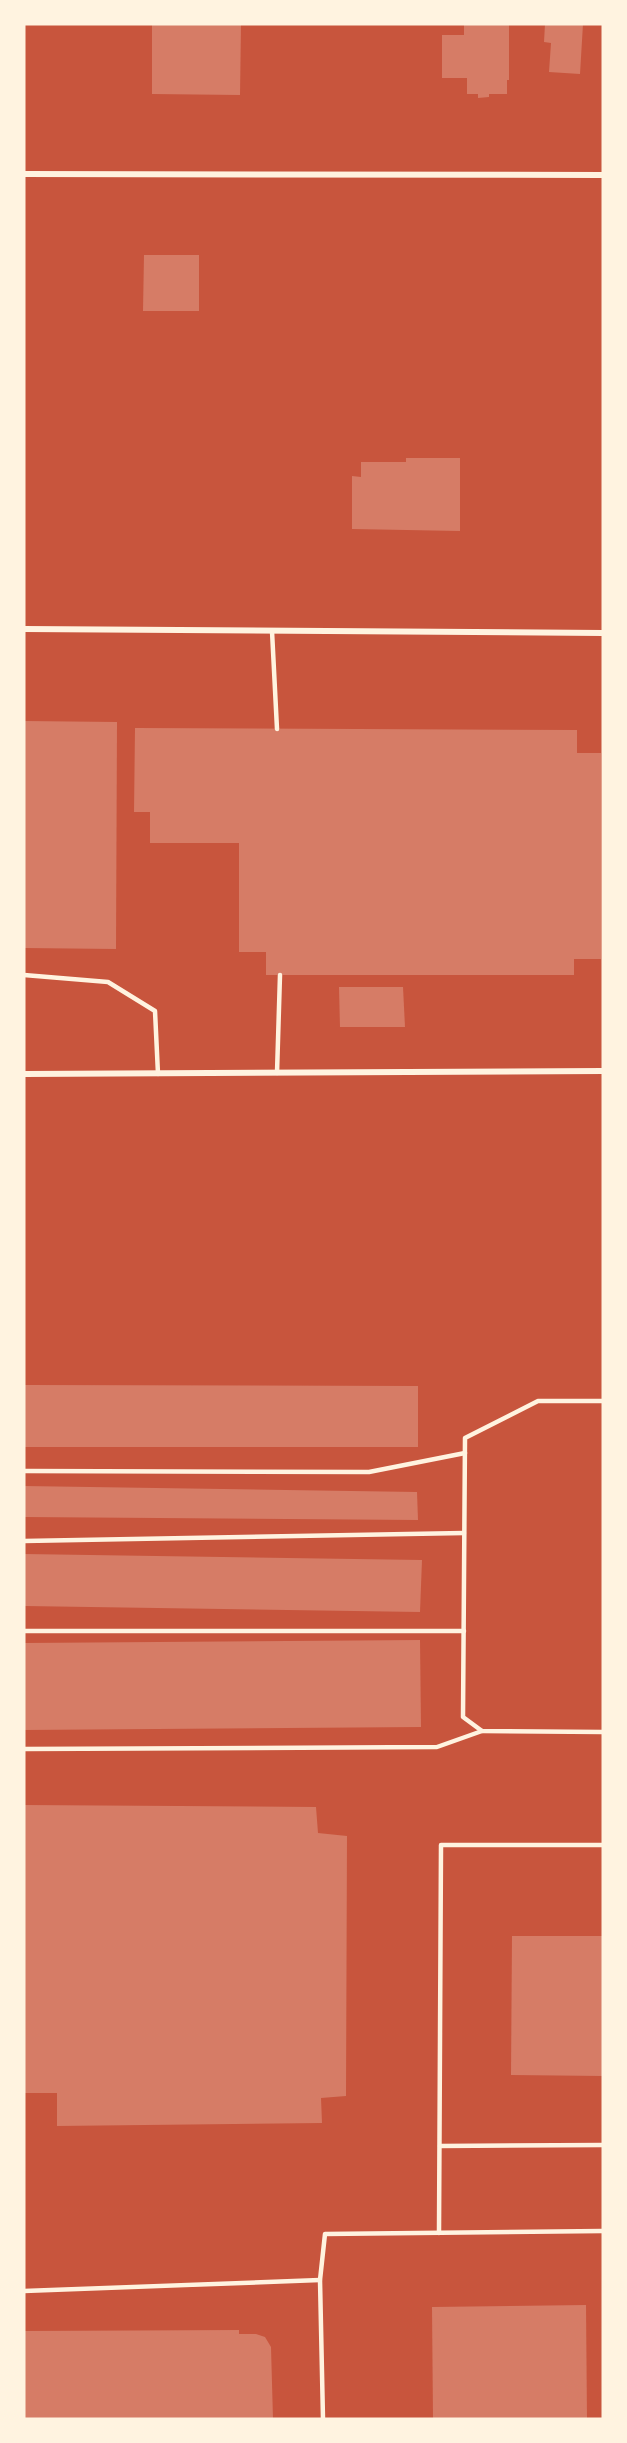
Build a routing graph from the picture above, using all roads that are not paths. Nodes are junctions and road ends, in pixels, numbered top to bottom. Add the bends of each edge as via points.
1 (24, 174) edge
2 (603, 175) edge
3 (24, 629) edge
4 (272, 631) junction
5 (603, 633) edge
6 (277, 729) dead end
7 (24, 975) edge
8 (280, 975) dead end
9 (603, 1071) edge
10 (277, 1073) junction
11 (24, 1074) edge
12 (158, 1074) junction
13 (603, 1401) edge
14 (465, 1454) junction
15 (24, 1470) edge
16 (464, 1533) junction
17 (24, 1541) edge
18 (24, 1631) edge
19 (464, 1631) junction
20 (482, 1731) junction
21 (603, 1732) edge
22 (24, 1749) edge
23 (603, 1845) edge
24 (603, 2145) edge
25 (440, 2146) junction
26 (603, 2230) edge
27 (439, 2233) junction
28 (320, 2280) junction
29 (24, 2291) edge
30 (323, 2419) edge

1 - 2 street
3 - 4 street
4 - 5 street
4 - 6 lane
7 - 12 lane via 108,982 155,1011
8 - 10 lane
9 - 10 street
10 - 12 street
11 - 12 street
13 - 14 lane via 538,1401 465,1438
14 - 15 lane via 369,1472
14 - 16 lane
16 - 17 lane
16 - 19 lane
18 - 19 lane
19 - 20 lane via 462,1718
20 - 21 lane
20 - 22 lane via 437,1747
23 - 25 lane via 441,1845
24 - 25 lane
25 - 27 lane
26 - 27 lane
27 - 28 lane via 325,2234
28 - 29 lane
28 - 30 lane

